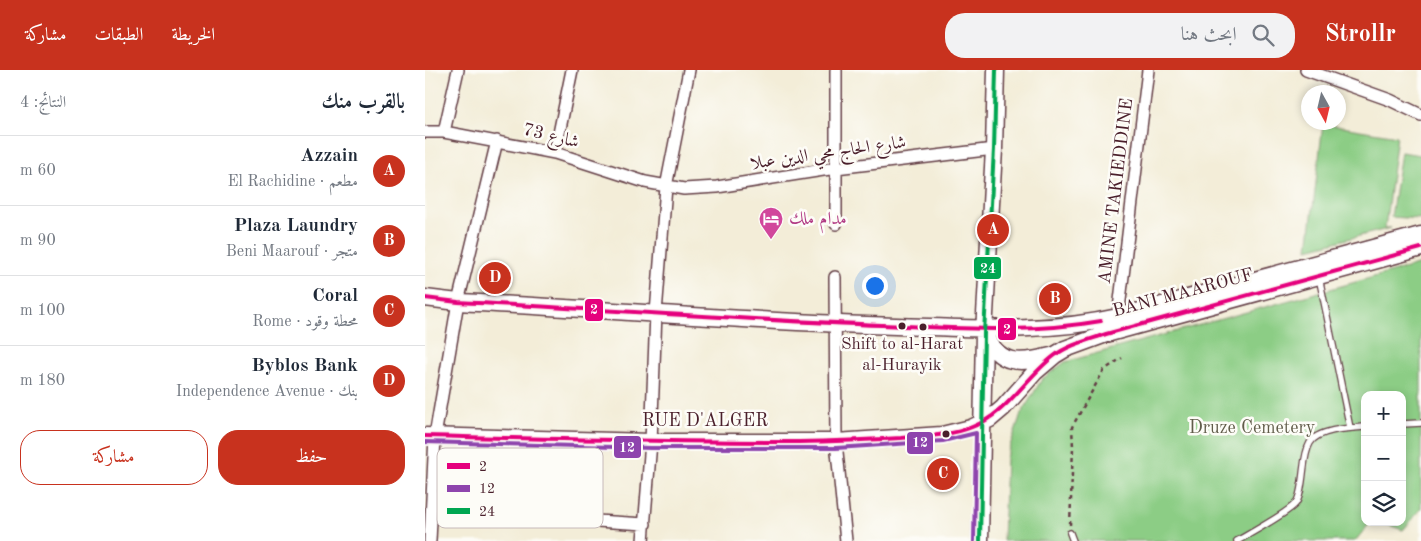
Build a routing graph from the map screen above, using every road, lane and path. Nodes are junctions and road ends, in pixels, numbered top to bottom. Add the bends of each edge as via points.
1 (458, 70) edge
2 (572, 70) edge
3 (689, 70) edge
4 (836, 70) edge
5 (996, 70) edge
6 (1148, 70) edge
7 (1306, 70) edge
8 (1323, 73) edge
9 (1421, 115) edge
10 (425, 132) edge
11 (444, 132) junction
12 (497, 141) junction
13 (994, 150) junction
14 (555, 153) junction
15 (836, 168) junction
16 (666, 187) junction
17 (836, 224) dead end
18 (1421, 236) edge
19 (1421, 248) edge
20 (1337, 265) junction
21 (835, 277) dead end
22 (1319, 277) junction
23 (425, 298) edge
24 (458, 302) junction
25 (656, 313) junction
26 (1118, 317) junction
27 (836, 324) junction
28 (985, 331) junction
29 (1055, 355) junction
30 (1122, 358) dead end
31 (982, 423) junction
32 (1421, 423) edge
33 (1406, 424) edge
34 (1361, 427) edge
35 (1349, 428) junction
36 (430, 436) edge
37 (651, 442) junction
38 (836, 442) junction
39 (603, 521) edge
40 (645, 524) junction
41 (1070, 534) joint
42 (430, 541) edge
43 (643, 541) edge
44 (846, 541) edge
45 (980, 541) edge
46 (1073, 541) edge
47 (1237, 541) edge

1 - 11 street
2 - 14 street
3 - 16 street
4 - 15 street
5 - 13 main road
6 - 26 street, AMINE TAKIEDDINE
7 - 8 street
8 - 9 street
10 - 11 street, شارع 73
11 - 12 street, شارع 73
12 - 14 street, شارع 73
12 - 24 street
13 - 15 street, شارع الحاج محي الدين عبلا
13 - 28 main road
14 - 16 street, شارع 73
15 - 16 street, شارع الحاج محي الدين عبلا via 700,188
15 - 17 street
16 - 25 street
18 - 20 main road
19 - 20 main road, BANI MAAROUF
20 - 22 main road, BANI MAAROUF
20 - 26 main road
21 - 27 street
22 - 29 main road, BANI MAAROUF via 1106,334
22 - 35 lane
23 - 24 main road
24 - 25 main road
24 - 36 street
25 - 27 main road
25 - 37 street
26 - 28 main road via 1057,328
27 - 28 main road
27 - 38 street
28 - 29 main road via 998,354 1011,360 1026,361
28 - 31 main road
29 - 31 main road, BANI MAAROUF via 998,413
30 - 41 path via 1104,370 1072,426
31 - 38 main road, RUE D'ALGER via 942,436
31 - 45 main road
32 - 33 lane
34 - 35 lane
35 - 47 lane via 1327,432 1313,439 1294,505
36 - 37 main road, RUE D'ALGER
36 - 42 street
37 - 38 main road, RUE D'ALGER
37 - 40 street
38 - 44 street
39 - 40 street
40 - 43 street
41 - 46 lane

